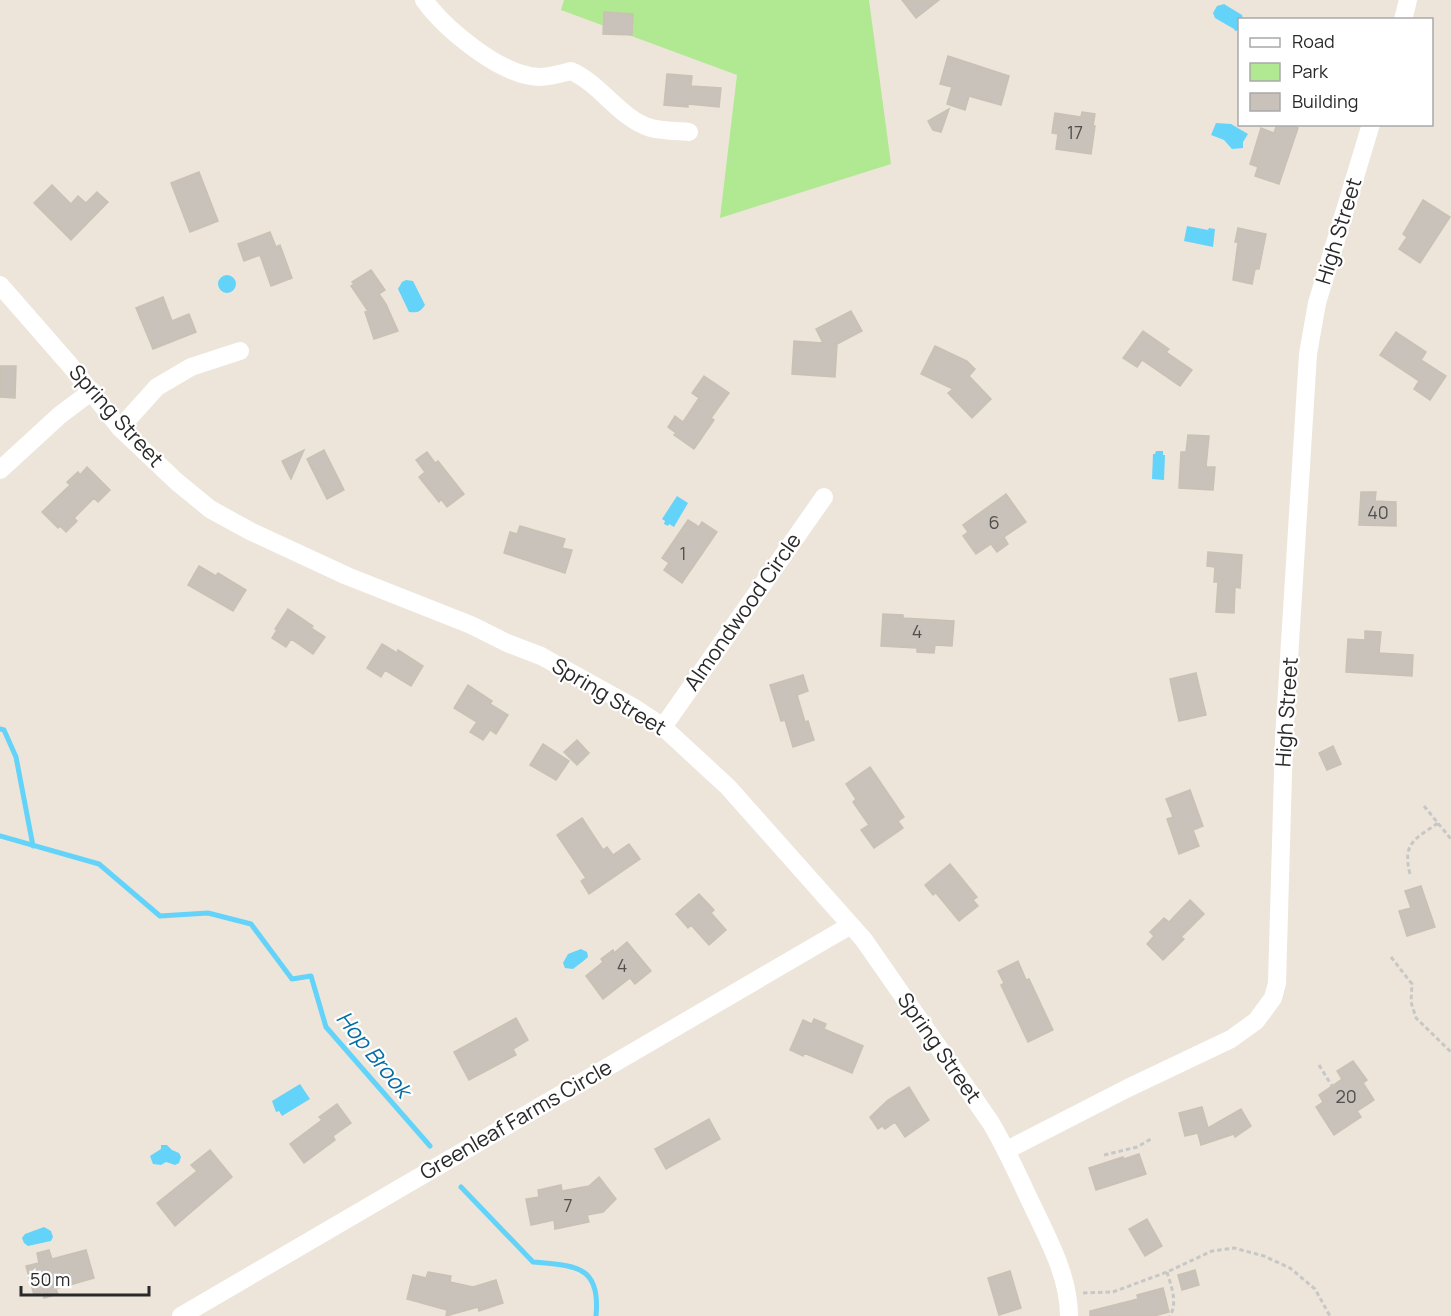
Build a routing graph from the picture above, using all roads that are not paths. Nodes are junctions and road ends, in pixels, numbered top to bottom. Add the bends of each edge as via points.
1 (424, 0) edge
2 (1408, 0) edge
3 (1404, 18) edge
4 (1370, 126) edge
5 (689, 132) dead end
6 (0, 285) edge
7 (240, 351) dead end
8 (92, 391) junction
9 (120, 428) junction
10 (0, 470) edge
11 (824, 497) dead end
12 (663, 727) junction
13 (850, 925) junction
14 (1007, 1150) junction
15 (181, 1316) edge
16 (1070, 1316) edge

1 - 5 street via 448,28 520,74 550,77 571,70 586,77 622,111 651,128
2 - 3 street
4 - 14 street, High Street via 1317,303 1308,354 1284,739 1277,983 1273,998 1256,1021 1231,1039
6 - 8 street, Spring Street
7 - 9 street via 191,368 157,387
8 - 9 street, Spring Street
8 - 10 street
9 - 12 street, Spring Street via 210,509 347,576 541,656
11 - 12 street, Almondwood Circle
12 - 13 street, Spring Street via 728,787
13 - 14 street, Spring Street via 955,1070
13 - 15 street, Greenleaf Farms Circle
14 - 16 street, Spring Street via 1058,1261

